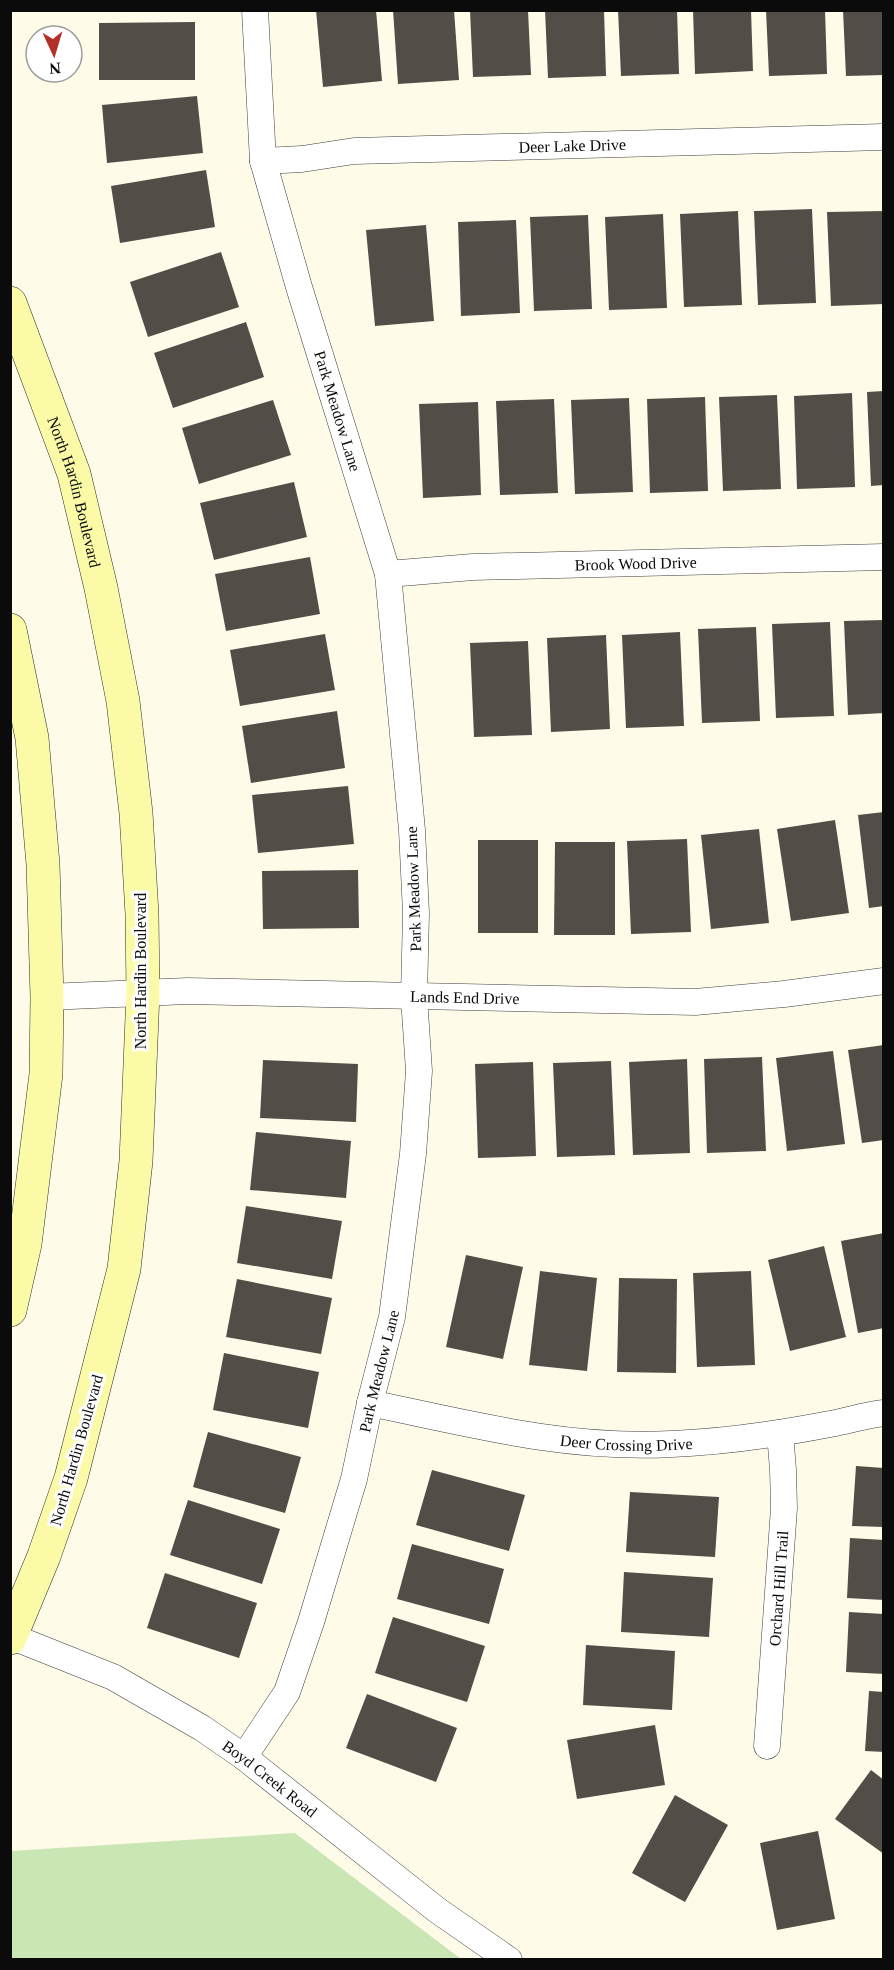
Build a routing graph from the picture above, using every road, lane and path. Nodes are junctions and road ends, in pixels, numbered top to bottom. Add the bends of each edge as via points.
1 (255, 10) edge
2 (884, 137) edge
3 (263, 161) junction
4 (10, 303) edge
5 (884, 557) edge
6 (388, 574) junction
7 (10, 630) edge
8 (884, 981) edge
9 (143, 993) junction
10 (47, 997) junction
11 (414, 997) junction
12 (10, 1310) edge
13 (370, 1402) junction
14 (884, 1413) edge
15 (780, 1433) junction
16 (11, 1637) edge
17 (767, 1746) dead end
18 (244, 1757) junction
19 (509, 1959) edge

1 - 3 street, Park Meadow Lane
2 - 3 street, Deer Lake Drive via 354,151
3 - 6 street, Park Meadow Lane
4 - 9 main road, North Hardin Boulevard via 74,474 121,690 136,813
5 - 6 street, Brook Wood Drive via 473,567
6 - 11 street, Park Meadow Lane via 412,830 416,913
7 - 10 main road via 32,738 43,864
8 - 11 street, Lands End Drive via 695,1002
9 - 10 street, Lands End Drive
9 - 11 street, Lands End Drive
9 - 16 main road, North Hardin Boulevard via 136,1161 124,1269 71,1478 45,1556
10 - 12 main road via 46,1074 25,1244
11 - 13 street, Park Meadow Lane via 419,1071 413,1154 392,1317
13 - 15 street, Deer Crossing Drive via 526,1436 574,1442 671,1444
13 - 18 street, Park Meadow Lane via 337,1540 287,1692
14 - 15 street, Deer Crossing Drive
15 - 17 street, Orchard Hill Trail via 784,1508
16 - 18 street, Boyd Creek Road via 113,1677
18 - 19 street, Boyd Creek Road via 437,1910

